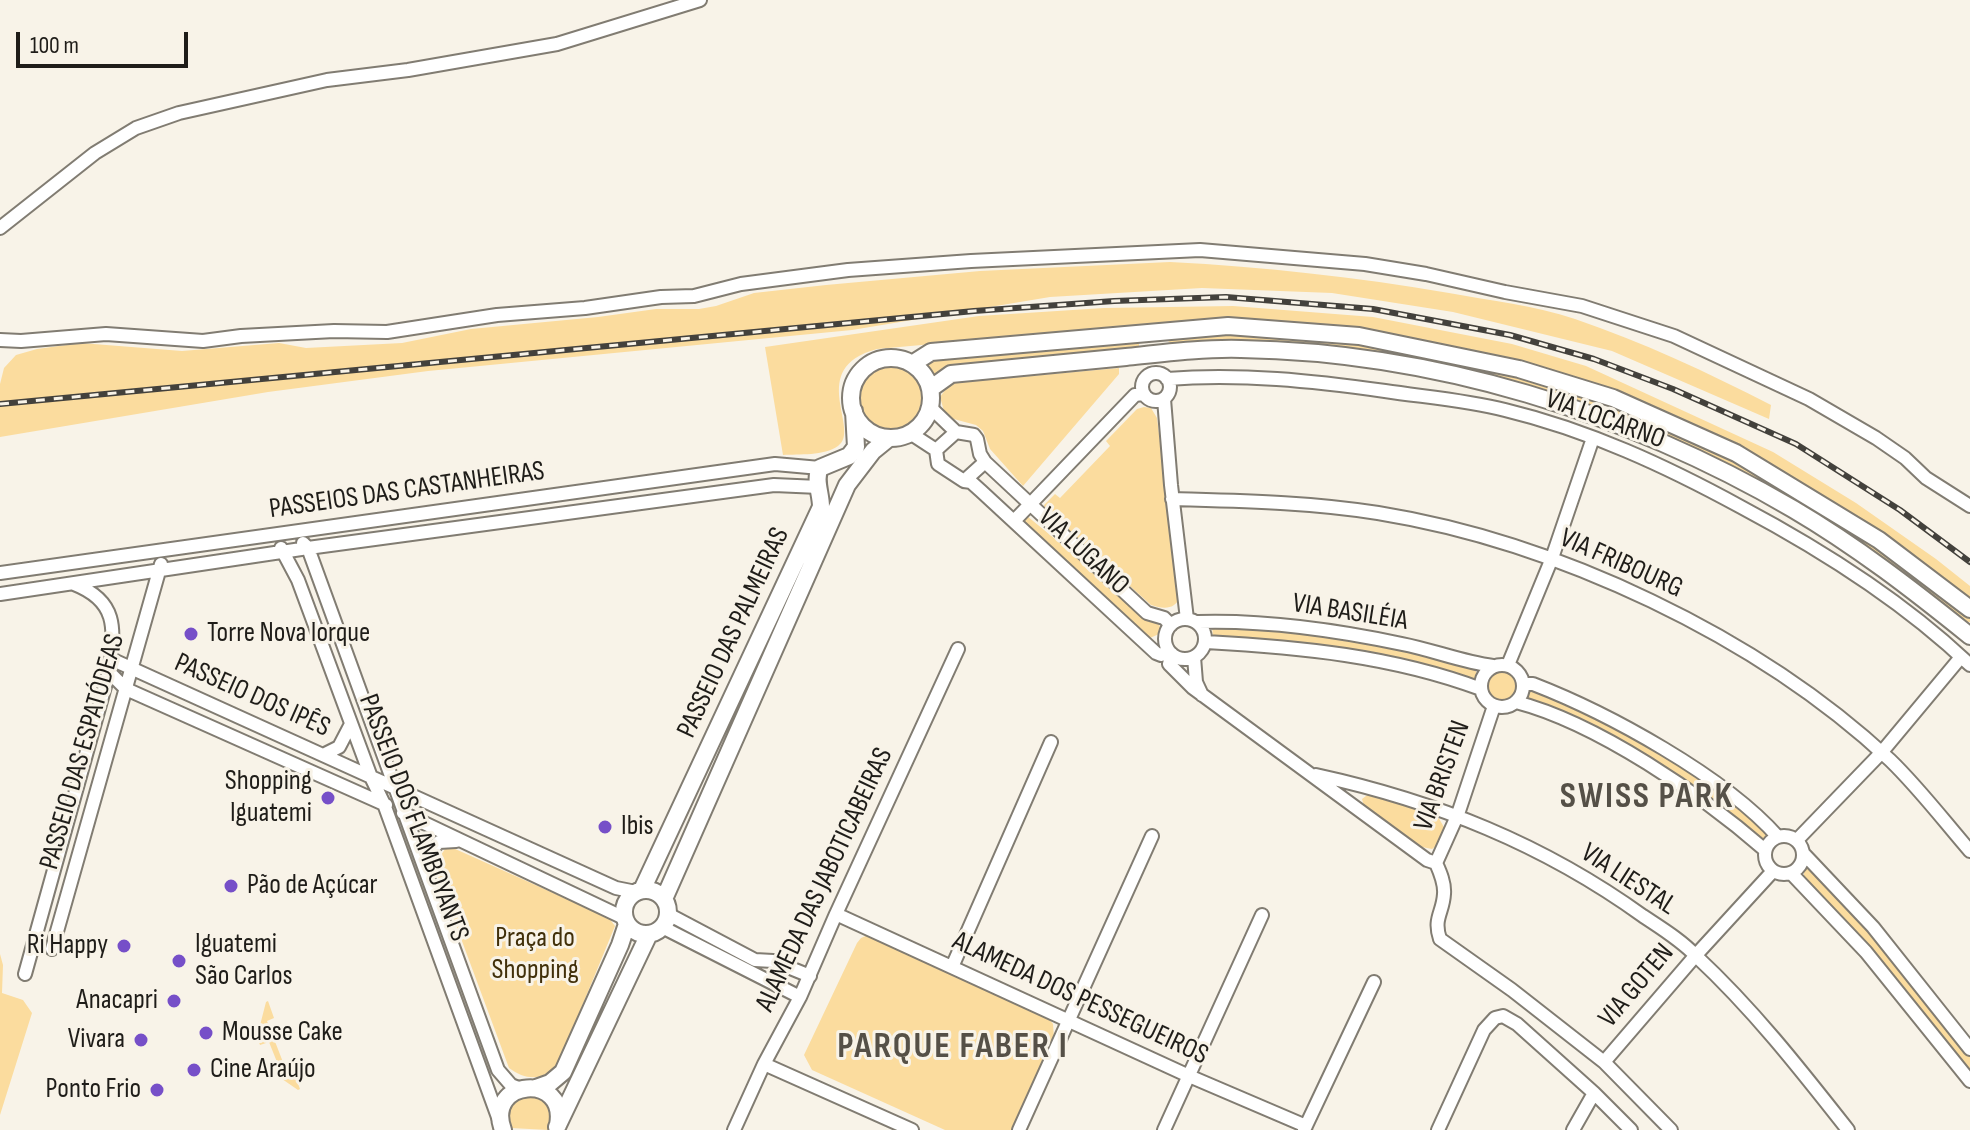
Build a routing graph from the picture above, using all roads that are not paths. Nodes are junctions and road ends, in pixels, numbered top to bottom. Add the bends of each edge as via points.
1 (700, 0) edge
2 (0, 228) edge
3 (1150, 331) junction
4 (0, 340) edge
5 (1150, 355) junction
6 (912, 364) junction
7 (1167, 379) junction
8 (930, 389) junction
9 (1143, 394) junction
10 (1613, 398) junction
11 (1164, 399) junction
12 (930, 407) junction
13 (854, 411) junction
14 (1605, 419) junction
15 (956, 432) junction
16 (910, 433) junction
17 (889, 438) junction
18 (1593, 438) junction
19 (936, 450) junction
20 (985, 462) junction
21 (775, 464) junction
22 (820, 468) junction
23 (964, 481) junction
24 (774, 485) junction
25 (847, 485) junction
26 (820, 491) junction
27 (1172, 499) junction
28 (1029, 505) junction
29 (1970, 506) edge
30 (1014, 521) junction
31 (318, 527) junction
32 (298, 530) junction
33 (280, 533) junction
34 (313, 548) junction
35 (160, 549) junction
36 (281, 553) junction
37 (125, 554) junction
38 (103, 558) junction
39 (1552, 558) junction
40 (161, 569) junction
41 (0, 573) edge
42 (137, 573) junction
43 (318, 575) junction
44 (106, 578) junction
45 (298, 580) junction
46 (71, 583) junction
47 (0, 594) edge
48 (152, 596) junction
49 (1970, 609) edge
50 (1192, 620) junction
51 (1171, 625) junction
52 (1970, 636) edge
53 (1206, 642) junction
54 (958, 649) dead end
55 (1171, 653) junction
56 (1194, 657) junction
57 (1966, 661) edge
58 (110, 665) junction
59 (1508, 665) junction
60 (1493, 666) junction
61 (131, 668) junction
62 (1524, 684) junction
63 (126, 689) junction
64 (1481, 689) junction
65 (191, 695) junction
66 (1202, 695) junction
67 (1516, 702) junction
68 (1494, 706) junction
69 (183, 715) junction
70 (351, 724) junction
71 (376, 734) junction
72 (1051, 742) dead end
73 (360, 747) junction
74 (310, 749) junction
75 (1881, 753) junction
76 (323, 755) junction
77 (297, 765) junction
78 (347, 766) junction
79 (1313, 774) junction
80 (371, 777) junction
81 (342, 785) junction
82 (1365, 786) junction
83 (396, 788) junction
84 (384, 804) junction
85 (443, 809) junction
86 (1359, 810) junction
87 (1458, 814) junction
88 (406, 815) junction
89 (435, 829) junction
90 (1152, 836) dead end
91 (1778, 837) junction
92 (414, 838) junction
93 (1797, 840) junction
94 (463, 842) junction
95 (398, 843) junction
96 (1765, 850) junction
97 (1970, 851) edge
98 (1804, 854) junction
99 (1436, 863) junction
100 (1773, 871) junction
101 (1791, 873) junction
102 (430, 883) junction
103 (639, 891) junction
104 (836, 914) junction
105 (1262, 915) dead end
106 (661, 918) junction
107 (625, 921) junction
108 (52, 949) dead end
109 (1696, 955) junction
110 (755, 960) junction
111 (952, 967) junction
112 (749, 972) junction
113 (25, 974) dead end
114 (810, 976) junction
115 (1374, 982) dead end
116 (800, 997) junction
117 (1068, 1020) junction
118 (1970, 1049) edge
119 (1604, 1062) junction
120 (764, 1064) junction
121 (1189, 1076) junction
122 (1970, 1081) edge
123 (528, 1088) junction
124 (1594, 1093) junction
125 (880, 1124) edge
126 (501, 1126) edge
127 (1305, 1128) edge
128 (556, 1129) edge
129 (734, 1130) edge
130 (912, 1130) edge
131 (1019, 1130) edge
132 (1164, 1130) edge
133 (1438, 1130) edge
134 (1573, 1130) edge
135 (1631, 1130) edge
136 (1671, 1130) edge
137 (1848, 1130) edge

1 - 2 street via 557,44 327,80 179,113 136,128 95,153
3 - 5 street
3 - 6 street via 931,352
3 - 10 street via 1228,326 1359,336 1519,369
4 - 29 street via 95,334 203,341 387,332 497,315 694,296 741,284 848,270 971,261 1184,251 1365,264 1582,306 1674,336 1809,399 1876,438
5 - 8 street via 951,374
5 - 14 street via 1236,348 1398,363 1481,381
6 - 8 street
6 - 13 street via 888,358 864,369 854,384
7 - 9 street via 1156,373 1147,376
7 - 11 street via 1170,387
7 - 18 street, VIA LOCARNO via 1306,380 1504,409
8 - 12 street
9 - 11 street via 1152,401
9 - 28 street via 1135,395
10 - 14 street
10 - 49 street via 1736,453 1794,486 1879,540
11 - 27 street
12 - 15 street, VIA LUGANO
12 - 16 street
13 - 17 street via 868,430
13 - 22 street via 854,451
14 - 52 street via 1700,459 1795,510 1894,576
15 - 19 street
15 - 20 street, VIA LUGANO via 974,435
16 - 17 street
16 - 19 street, VIA LUGANO
17 - 25 street, PASSEIO DAS PALMEIRAS
18 - 39 street
18 - 57 street, VIA LOCARNO via 1682,475 1785,531 1870,586
19 - 23 street, VIA LUGANO via 938,464
20 - 23 street
20 - 28 street, VIA LUGANO
21 - 22 street, PASSEIOS DAS CASTANHEIRAS
21 - 24 street
21 - 31 street, PASSEIOS DAS CASTANHEIRAS
22 - 26 street, PASSEIO DAS PALMEIRAS
23 - 30 street, VIA LUGANO
24 - 26 street
24 - 34 street
25 - 26 street via 835,493
25 - 106 street, PASSEIO DAS PALMEIRAS
26 - 103 street, PASSEIO DAS PALMEIRAS via 821,507
27 - 39 street, VIA FRIBOURG via 1379,513
27 - 50 street
28 - 30 street
28 - 51 street, VIA LUGANO via 1147,613
30 - 55 street, VIA LUGANO via 1156,653
31 - 32 street, PASSEIOS DAS CASTANHEIRAS
31 - 34 street
32 - 33 street, PASSEIOS DAS CASTANHEIRAS
32 - 34 street, PASSEIO DOS FLAMBOYANTS via 298,539
33 - 35 street, PASSEIOS DAS CASTANHEIRAS
33 - 36 street, PASSEIO DOS FLAMBOYANTS
34 - 36 street
34 - 43 street, PASSEIO DOS FLAMBOYANTS
35 - 37 street, PASSEIOS DAS CASTANHEIRAS
35 - 40 street
36 - 40 street
36 - 45 street, PASSEIO DOS FLAMBOYANTS
37 - 38 street, PASSEIOS DAS CASTANHEIRAS
37 - 42 street
38 - 41 street, PASSEIOS DAS CASTANHEIRAS
38 - 44 street
39 - 59 street
39 - 75 street, VIA FRIBOURG via 1690,621 1791,683
40 - 42 street
40 - 48 street, PASSEIO DAS ESPATÓDEAS
42 - 44 street
42 - 48 street
43 - 45 street
43 - 71 street, PASSEIO DOS FLAMBOYANTS
44 - 46 street
45 - 70 street, PASSEIO DOS FLAMBOYANTS
46 - 47 street
46 - 58 street, PASSEIO DAS ESPATÓDEAS via 90,591 107,609 114,634
48 - 61 street, PASSEIO DAS ESPATÓDEAS
50 - 51 street
50 - 53 street via 1203,629
50 - 60 street, VIA BASILÉIA via 1357,636
51 - 55 street via 1165,634
53 - 56 street
53 - 64 street, VIA BASILÉIA via 1355,656 1417,668
54 - 104 street, ALAMEDA DAS JABOTICABEIRAS
55 - 56 street via 1182,659
55 - 66 street via 1169,664
56 - 66 street
57 - 75 street
58 - 61 street, PASSEIO DOS IPÊS
58 - 63 street
58 - 113 street, PASSEIO DAS ESPATÓDEAS
59 - 60 street
59 - 62 street
60 - 64 street
61 - 63 street, PASSEIO DAS ESPATÓDEAS
61 - 65 street, PASSEIO DOS IPÊS
62 - 67 street
62 - 91 street via 1588,708 1675,756 1739,801
63 - 69 street, PASSEIO DOS IPÊS
63 - 108 street, PASSEIO DAS ESPATÓDEAS
64 - 68 street
65 - 69 street
65 - 74 street, PASSEIO DOS IPÊS
66 - 79 street
67 - 68 street
67 - 96 street via 1576,726 1655,769
68 - 87 street, VIA BRISTEN
69 - 77 street, PASSEIO DOS IPÊS
70 - 73 street, PASSEIO DOS FLAMBOYANTS
70 - 76 street via 339,747
71 - 73 street
71 - 83 street, PASSEIO DOS FLAMBOYANTS
72 - 111 street
73 - 80 street, PASSEIO DOS FLAMBOYANTS
74 - 76 street, PASSEIO DOS IPÊS
74 - 77 street
75 - 93 street
75 - 97 street, VIA FRIBOURG
76 - 78 street, PASSEIO DOS IPÊS
77 - 81 street, PASSEIO DOS IPÊS
78 - 80 street, PASSEIO DOS IPÊS
78 - 81 street
79 - 82 street, VIA LIESTAL
79 - 86 street
80 - 83 street, PASSEIO DOS IPÊS
80 - 84 street, PASSEIO DOS FLAMBOYANTS
81 - 84 street, PASSEIO DOS IPÊS
82 - 86 street
82 - 87 street, VIA LIESTAL
83 - 85 street, PASSEIO DOS IPÊS
83 - 88 street, PASSEIO DOS FLAMBOYANTS
84 - 88 street, PASSEIO DOS IPÊS
84 - 95 street, PASSEIO DOS FLAMBOYANTS
85 - 89 street
85 - 103 street, PASSEIO DOS IPÊS via 616,888
86 - 99 street
87 - 99 street, VIA BRISTEN
87 - 109 street, VIA LIESTAL via 1604,889
88 - 89 street, PASSEIO DOS IPÊS
88 - 92 street, PASSEIO DOS FLAMBOYANTS
89 - 94 street, PASSEIO DOS IPÊS
90 - 117 street
91 - 93 street
91 - 96 street
92 - 95 street via 405,836
92 - 102 street, PASSEIO DOS FLAMBOYANTS
93 - 98 street
94 - 102 street via 439,842 432,849
94 - 107 street, PASSEIO DOS IPÊS
95 - 126 street, PASSEIO DOS FLAMBOYANTS
96 - 100 street
98 - 101 street
98 - 118 street via 1881,936
99 - 119 street via 1444,885 1436,926 1440,939
100 - 101 street
100 - 109 street, VIA GOTEN
101 - 122 street via 1866,952
102 - 123 street, PASSEIO DOS FLAMBOYANTS via 498,1070 511,1085
103 - 106 street via 655,891
103 - 107 street via 624,906
104 - 111 street, ALAMEDA DOS PESSEGUEIROS
104 - 114 street, ALAMEDA DAS JABOTICABEIRAS
105 - 121 street
106 - 107 street via 636,932
106 - 110 street
106 - 112 street
106 - 128 street, PASSEIO DAS PALMEIRAS
107 - 123 street via 620,945 563,1072 550,1083
109 - 119 street, VIA GOTEN
109 - 137 street, VIA LIESTAL via 1777,1041
110 - 112 street
110 - 114 street via 773,961
111 - 117 street, ALAMEDA DOS PESSEGUEIROS
112 - 116 street
114 - 116 street, ALAMEDA DAS JABOTICABEIRAS
115 - 127 street
116 - 120 street, ALAMEDA DAS JABOTICABEIRAS
117 - 121 street, ALAMEDA DOS PESSEGUEIROS
117 - 131 street
119 - 136 street
120 - 125 street
120 - 129 street, ALAMEDA DAS JABOTICABEIRAS
121 - 127 street, ALAMEDA DOS PESSEGUEIROS
121 - 132 street
123 - 126 street via 502,1105
123 - 128 street via 553,1098 559,1117
124 - 133 street via 1517,1024 1500,1016 1484,1030
124 - 134 street
124 - 135 street
125 - 130 street

